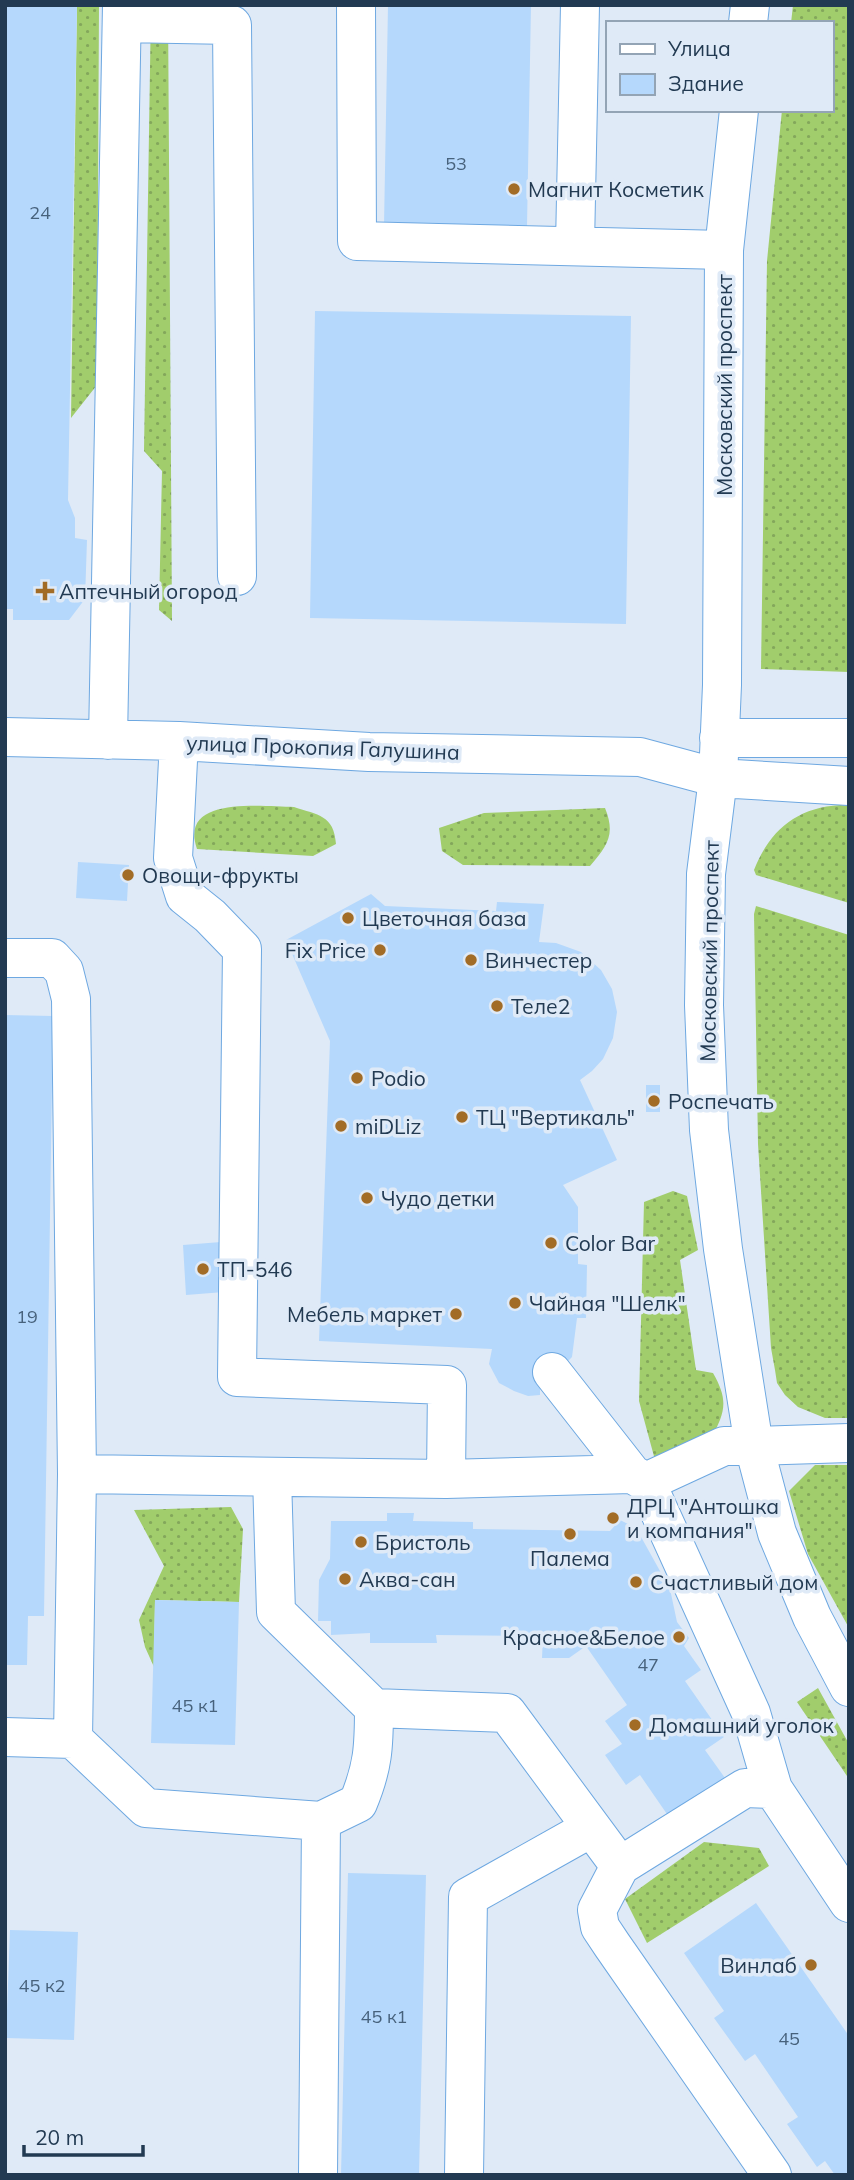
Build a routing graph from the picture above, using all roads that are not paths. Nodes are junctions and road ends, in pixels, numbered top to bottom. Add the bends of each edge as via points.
1 (356, 5) edge
2 (580, 5) edge
3 (122, 14) edge
4 (739, 112) edge
5 (575, 246) junction
6 (724, 250) junction
7 (237, 576) dead end
8 (5, 737) edge
9 (719, 738) junction
10 (849, 738) edge
11 (108, 740) junction
12 (179, 741) junction
13 (640, 757) junction
14 (718, 778) junction
15 (849, 786) edge
16 (5, 958) edge
17 (552, 1372) dead end
18 (849, 1443) edge
19 (754, 1446) junction
20 (77, 1474) junction
21 (272, 1477) junction
22 (639, 1478) junction
23 (446, 1479) junction
24 (849, 1687) edge
25 (374, 1709) junction
26 (5, 1737) edge
27 (73, 1740) junction
28 (773, 1789) junction
29 (321, 1821) junction
30 (591, 1828) junction
31 (620, 1866) junction
32 (849, 1903) edge
33 (318, 2175) edge
34 (464, 2175) edge
35 (772, 2175) edge

1 - 5 main road via 358,241
2 - 5 main road
3 - 7 main road via 232,25
3 - 11 main road
4 - 6 main road, Московский проспект
5 - 6 main road
6 - 9 main road, Московский проспект
8 - 11 main road, улица Прокопия Галушина
9 - 10 main road, улица Прокопия Галушина
9 - 13 main road, улица Прокопия Галушина
9 - 14 main road, Московский проспект
11 - 12 main road, улица Прокопия Галушина
12 - 13 main road, улица Прокопия Галушина via 369,752
12 - 23 main road via 173,858 185,896 242,949 237,1377 447,1385
13 - 14 main road, улица Прокопия Галушина
14 - 15 main road, улица Прокопия Галушина
14 - 19 main road, Московский проспект via 706,874 704,1005 709,1130
16 - 20 main road via 52,958 64,971 71,999
17 - 22 main road
18 - 19 main road
19 - 22 main road via 724,1446
19 - 24 main road, Московский проспект via 777,1533 812,1617
20 - 21 main road
20 - 27 main road
21 - 23 main road
21 - 25 main road via 276,1612
22 - 23 main road
22 - 28 main road via 751,1713
25 - 29 main road via 374,1753 358,1803
25 - 30 main road via 507,1713
26 - 27 main road
27 - 29 main road via 146,1808
28 - 31 main road via 745,1788
28 - 32 main road
29 - 33 main road
30 - 31 main road
30 - 34 main road via 468,1897
31 - 35 main road via 597,1910 600,1927

